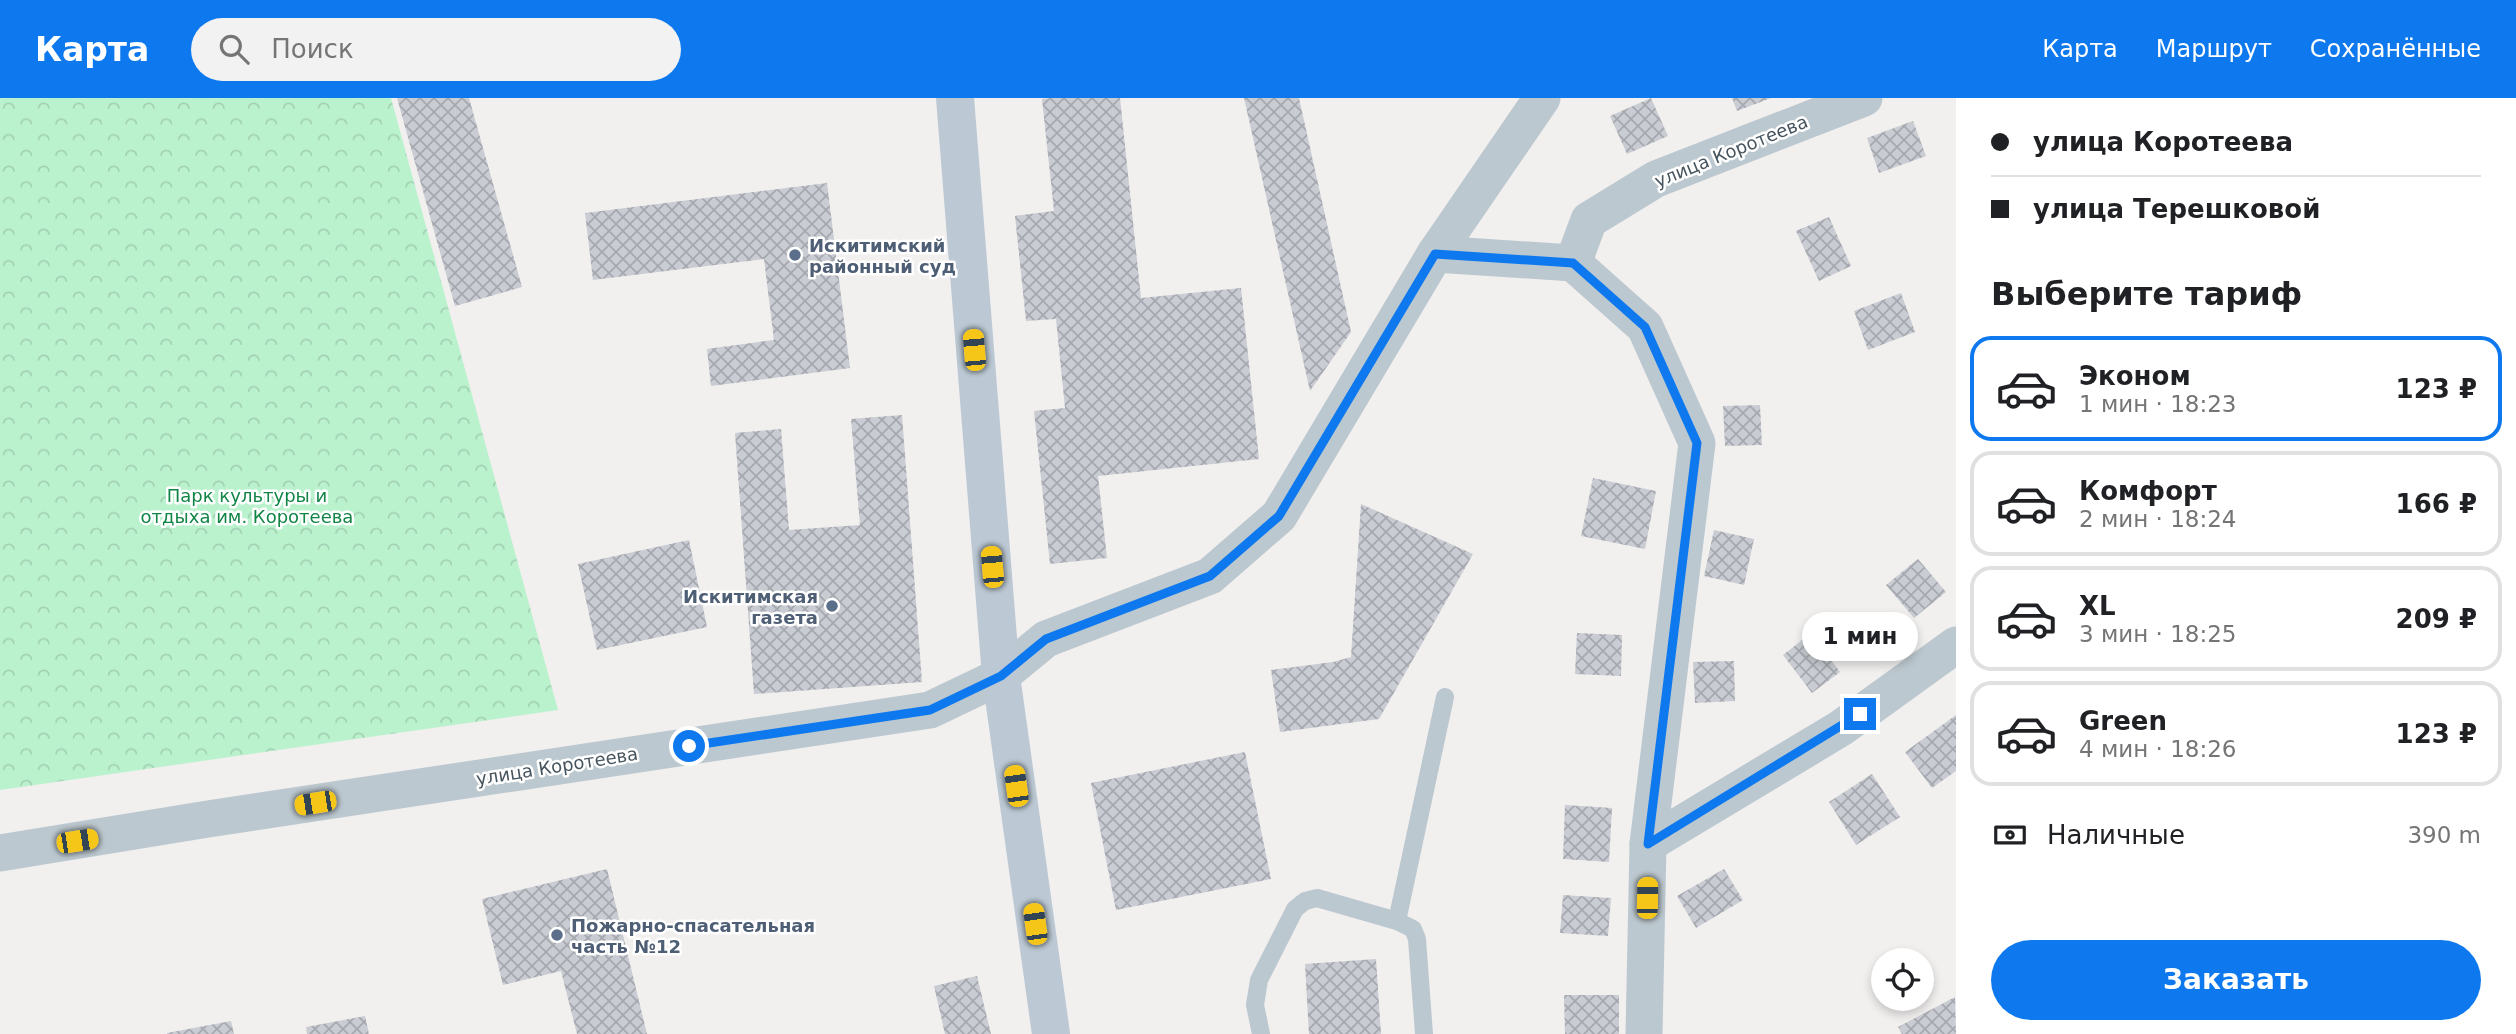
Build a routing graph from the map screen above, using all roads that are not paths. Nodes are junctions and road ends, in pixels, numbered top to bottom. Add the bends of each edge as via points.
1 (955, 98) edge
2 (1542, 98) edge
3 (1864, 98) edge
4 (1435, 254) junction
5 (1573, 263) junction
6 (1956, 645) edge
7 (1001, 676) junction
8 (1446, 697) dead end
9 (1648, 844) junction
10 (0, 853) edge
11 (1397, 921) junction
12 (1051, 1034) edge
13 (1261, 1034) edge
14 (1424, 1034) edge
15 (1644, 1034) edge

1 - 7 main road
2 - 4 street, улица Коротеева
3 - 5 street, улица Коротеева via 1657,179 1589,220
4 - 5 street
4 - 7 street, улица Коротеева via 1279,516 1210,576 1046,639
5 - 9 street via 1645,327 1697,443
6 - 9 street via 1841,728
7 - 10 street, улица Коротеева via 930,710
7 - 12 main road
8 - 11 lane
9 - 15 street
11 - 13 lane via 1317,898 1304,901 1295,909 1259,980 1255,1005
11 - 14 lane via 1413,929 1418,939

